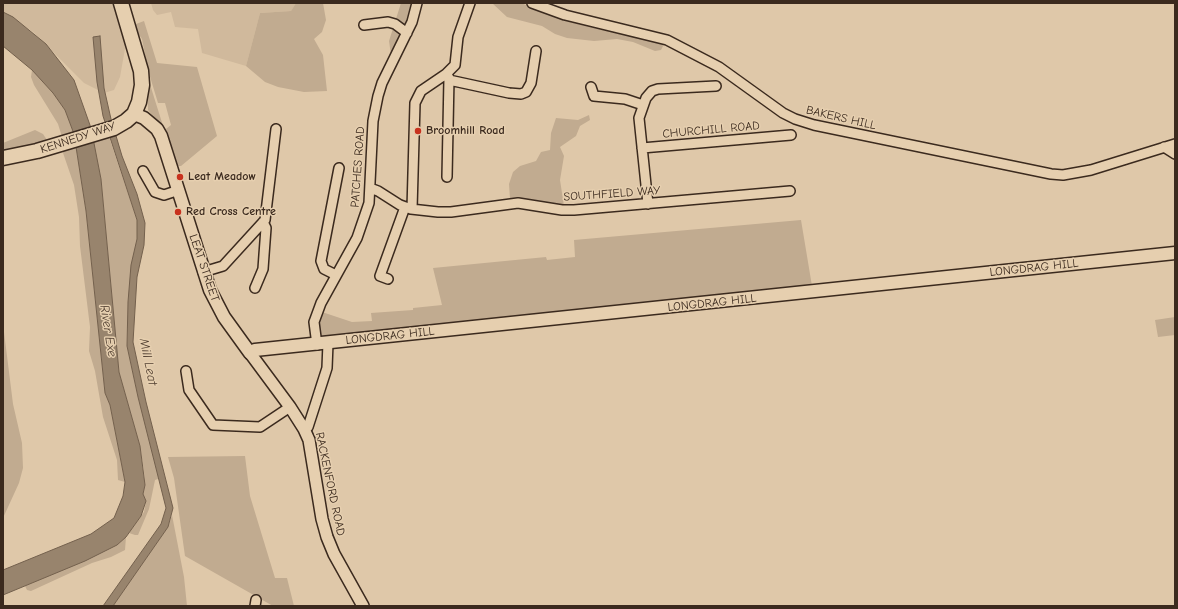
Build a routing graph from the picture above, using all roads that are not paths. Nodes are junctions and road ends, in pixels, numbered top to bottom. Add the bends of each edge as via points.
1 (121, 3) edge
2 (417, 3) edge
3 (470, 3) edge
4 (532, 3) edge
5 (370, 27) dead end
6 (407, 33) junction
7 (536, 51) dead end
8 (447, 77) junction
9 (716, 85) dead end
10 (591, 87) dead end
11 (643, 105) junction
12 (134, 114) junction
13 (276, 129) dead end
14 (785, 133) dead end
15 (1175, 144) edge
16 (1164, 147) junction
17 (642, 148) junction
18 (1175, 154) edge
19 (3, 160) edge
20 (339, 168) dead end
21 (143, 171) dead end
22 (447, 177) dead end
23 (370, 188) junction
24 (178, 190) junction
25 (790, 191) dead end
26 (648, 204) junction
27 (409, 208) junction
28 (263, 222) junction
29 (1175, 253) edge
30 (203, 272) junction
31 (336, 275) junction
32 (388, 279) dead end
33 (255, 288) dead end
34 (322, 344) junction
35 (250, 353) junction
36 (186, 371) dead end
37 (290, 407) junction
38 (304, 429) junction
39 (363, 606) edge

1 - 12 main road via 141,71 142,85
2 - 6 street, PATCHES ROAD
3 - 8 street via 458,37 455,65
4 - 16 street, BAKERS HILL via 566,15 667,40 719,68 783,113 814,125 1063,175 1091,170
5 - 6 street via 388,22
6 - 23 street, PATCHES ROAD via 378,96 373,121
7 - 8 street via 540,61 526,92 521,94
8 - 22 street
8 - 27 street via 425,87 418,94 415,103
9 - 11 street via 655,90 648,94
10 - 11 street via 594,96 624,99
11 - 17 street via 639,118
12 - 19 main road, KENNEDY WAY via 114,128
12 - 24 main road, LEAT STREET via 147,120 157,129
13 - 28 street
14 - 17 street, CHURCHILL ROAD
15 - 16 street, BAKERS HILL
16 - 18 street
17 - 26 street
20 - 31 street via 321,261 324,269
21 - 24 street via 155,192 164,195
23 - 27 street, SOUTHFIELD WAY
23 - 31 street, PATCHES ROAD via 369,203 357,238
24 - 30 main road, LEAT STREET
25 - 26 street, SOUTHFIELD WAY
26 - 27 street, SOUTHFIELD WAY via 574,210 518,203 451,212
27 - 32 street via 380,276
28 - 30 street via 223,266
28 - 33 street via 266,228 263,269
29 - 34 main road, LONGDRAG HILL
30 - 35 main road, LEAT STREET via 216,305
31 - 34 street, PATCHES ROAD via 320,303 314,322
34 - 35 main road, LONGDRAG HILL via 255,350
34 - 38 street, PATCHES ROAD via 329,355 327,368 308,427
35 - 37 street, RACKENFORD ROAD
36 - 37 street via 189,390 213,425 260,427
37 - 38 street, RACKENFORD ROAD
38 - 39 street, RACKENFORD ROAD via 327,537

